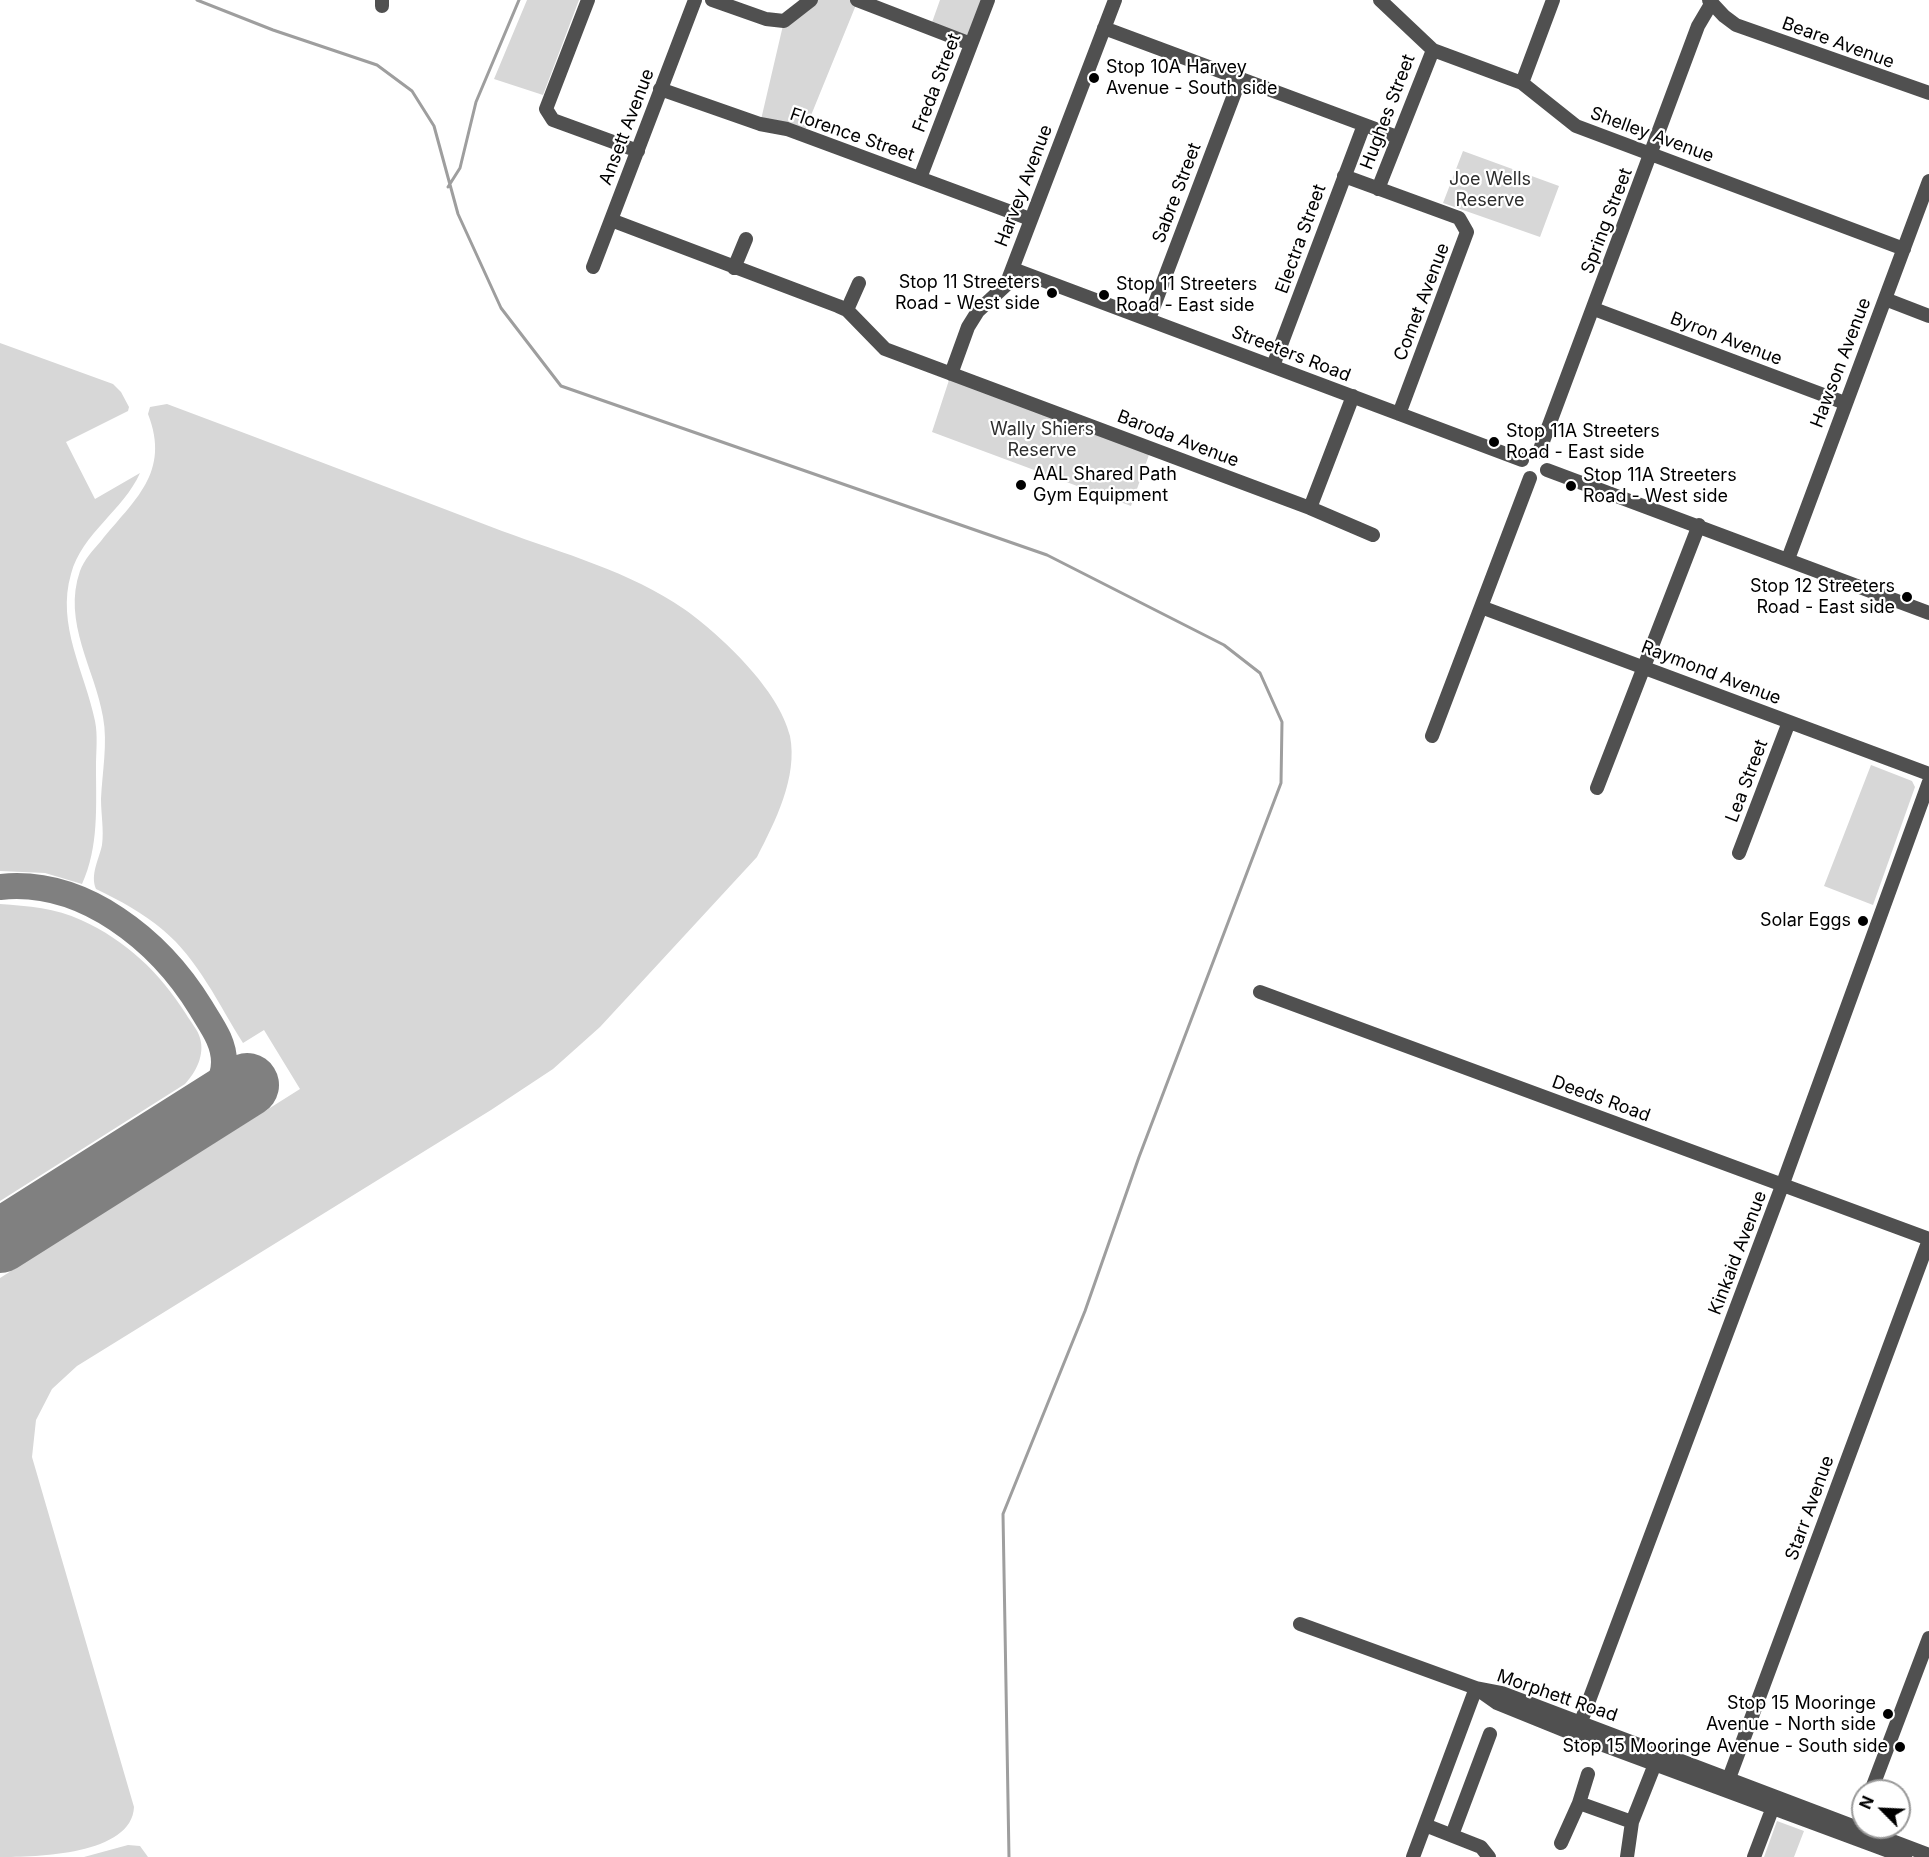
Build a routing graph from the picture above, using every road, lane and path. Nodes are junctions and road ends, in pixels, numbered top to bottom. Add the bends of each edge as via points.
1 (588, 0) edge
2 (695, 0) edge
3 (712, 0) edge
4 (812, 0) edge
5 (857, 0) edge
6 (988, 0) edge
7 (1115, 0) edge
8 (1553, 0) edge
9 (1385, 1) edge
10 (1710, 2) edge
11 (1104, 28) junction
12 (971, 44) junction
13 (1433, 50) junction
14 (1240, 79) junction
15 (1522, 83) junction
16 (660, 88) junction
17 (1929, 93) edge
18 (1364, 125) junction
19 (1397, 137) junction
20 (638, 151) junction
21 (1652, 153) junction
22 (1344, 176) junction
23 (920, 178) junction
24 (1929, 181) edge
25 (1378, 189) junction
26 (1030, 219) junction
27 (611, 220) junction
28 (746, 239) dead end
29 (1904, 249) junction
30 (593, 267) dead end
31 (734, 268) junction
32 (1013, 269) junction
33 (859, 282) dead end
34 (1885, 299) junction
35 (1594, 309) junction
36 (847, 310) junction
37 (1929, 316) edge
38 (1149, 319) junction
39 (1273, 366) junction
40 (951, 374) junction
41 (1353, 396) junction
42 (1845, 403) junction
43 (1399, 414) junction
44 (1539, 452) junction
45 (1522, 460) junction
46 (1547, 470) junction
47 (1530, 478) junction
48 (1310, 508) junction
49 (1699, 525) junction
50 (1373, 535) dead end
51 (1788, 559) junction
52 (1481, 606) junction
53 (1928, 610) edge
54 (1642, 666) junction
55 (1789, 722) junction
56 (1432, 736) dead end
57 (1929, 774) edge
58 (1929, 782) edge
59 (1597, 788) dead end
60 (1739, 853) dead end
61 (1260, 992) dead end
62 (1782, 1186) junction
63 (1929, 1239) edge
64 (1300, 1624) dead end
65 (1929, 1638) edge
66 (1476, 1688) junction
67 (1578, 1729) junction
68 (1490, 1734) dead end
69 (1655, 1764) junction
70 (1588, 1774) dead end
71 (1877, 1779) edge
72 (1727, 1784) junction
73 (1579, 1803) junction
74 (1773, 1807) junction
75 (1632, 1822) junction
76 (1425, 1825) junction
77 (1851, 1830) edge
78 (1851, 1830) edge
79 (1452, 1835) junction
80 (1870, 1839) edge
81 (1894, 1839) edge
82 (1561, 1843) dead end
83 (1929, 1855) edge
84 (1413, 1857) edge
85 (1489, 1857) edge
86 (1627, 1857) edge
87 (1754, 1857) edge
88 (1905, 1857) edge

1 - 20 street via 546,109 553,120
2 - 16 street, Ansett Avenue
3 - 4 street via 766,19 784,21
5 - 12 street
6 - 12 street, Freda Street
7 - 11 street, Harvey Avenue
8 - 15 street
9 - 13 street, Shelley Avenue
10 - 17 street, Beare Avenue via 1736,25
10 - 21 street, Spring Street
11 - 14 street
11 - 26 street, Harvey Avenue
12 - 23 street, Freda Street
13 - 15 street, Shelley Avenue
13 - 19 street, Hughes Street
14 - 18 street
14 - 38 street, Sabre Street
15 - 21 street, Shelley Avenue via 1576,126
16 - 20 street, Ansett Avenue
16 - 23 street, Florence Street
18 - 19 street
18 - 22 street, Electra Street
19 - 25 street, Hughes Street
20 - 27 street, Ansett Avenue
21 - 29 street, Shelley Avenue
21 - 35 street, Spring Street
22 - 25 street, Comet Avenue
22 - 39 street, Electra Street
23 - 26 street, Florence Street
24 - 29 street, Hawson Avenue
25 - 43 street, Comet Avenue via 1459,218 1467,232
26 - 32 street, Harvey Avenue
27 - 30 street, Ansett Avenue
27 - 31 street, Baroda Avenue
28 - 31 street
29 - 34 street, Hawson Avenue
31 - 36 street, Baroda Avenue
32 - 38 street, Streeters Road
32 - 40 street, Harvey Avenue via 1006,285 978,311 968,327
33 - 36 street
34 - 37 street
34 - 42 street, Hawson Avenue
35 - 42 street, Byron Avenue
35 - 44 street, Spring Street
36 - 40 street, Baroda Avenue via 885,349
38 - 39 street, Streeters Road
39 - 41 street, Streeters Road
40 - 48 street, Baroda Avenue
41 - 43 street, Streeters Road
41 - 48 street
42 - 51 street, Hawson Avenue
43 - 45 street, Streeters Road
44 - 45 street
44 - 46 street via 1546,458
45 - 47 street via 1522,470
46 - 47 street via 1541,477
46 - 49 street
47 - 52 street
48 - 50 street, Baroda Avenue
49 - 51 street
49 - 54 street
51 - 53 street
52 - 54 street, Raymond Avenue
52 - 56 street
54 - 55 street, Raymond Avenue
54 - 59 street
55 - 57 street, Raymond Avenue
55 - 60 street, Lea Street
58 - 62 street, Kinkaid Avenue
61 - 62 street, Deeds Road
62 - 63 street, Deeds Road
62 - 67 street, Kinkaid Avenue
63 - 72 street, Starr Avenue
64 - 66 street, Morphett Road
65 - 71 street
66 - 67 street, Morphett Road via 1502,1693
66 - 76 street
67 - 69 street, Morphett Road
67 - 72 street, Morphett Road
68 - 79 street
69 - 72 street, Morphett Road
69 - 75 street
70 - 73 street
72 - 74 street, Morphett Road
72 - 77 street, Morphett Road
73 - 75 street
73 - 82 street
74 - 78 street, Morphett Road
74 - 87 street
75 - 86 street
76 - 79 street
76 - 84 street
79 - 85 street via 1481,1847
80 - 88 street, Morphett Road
81 - 83 street, Morphett Road

